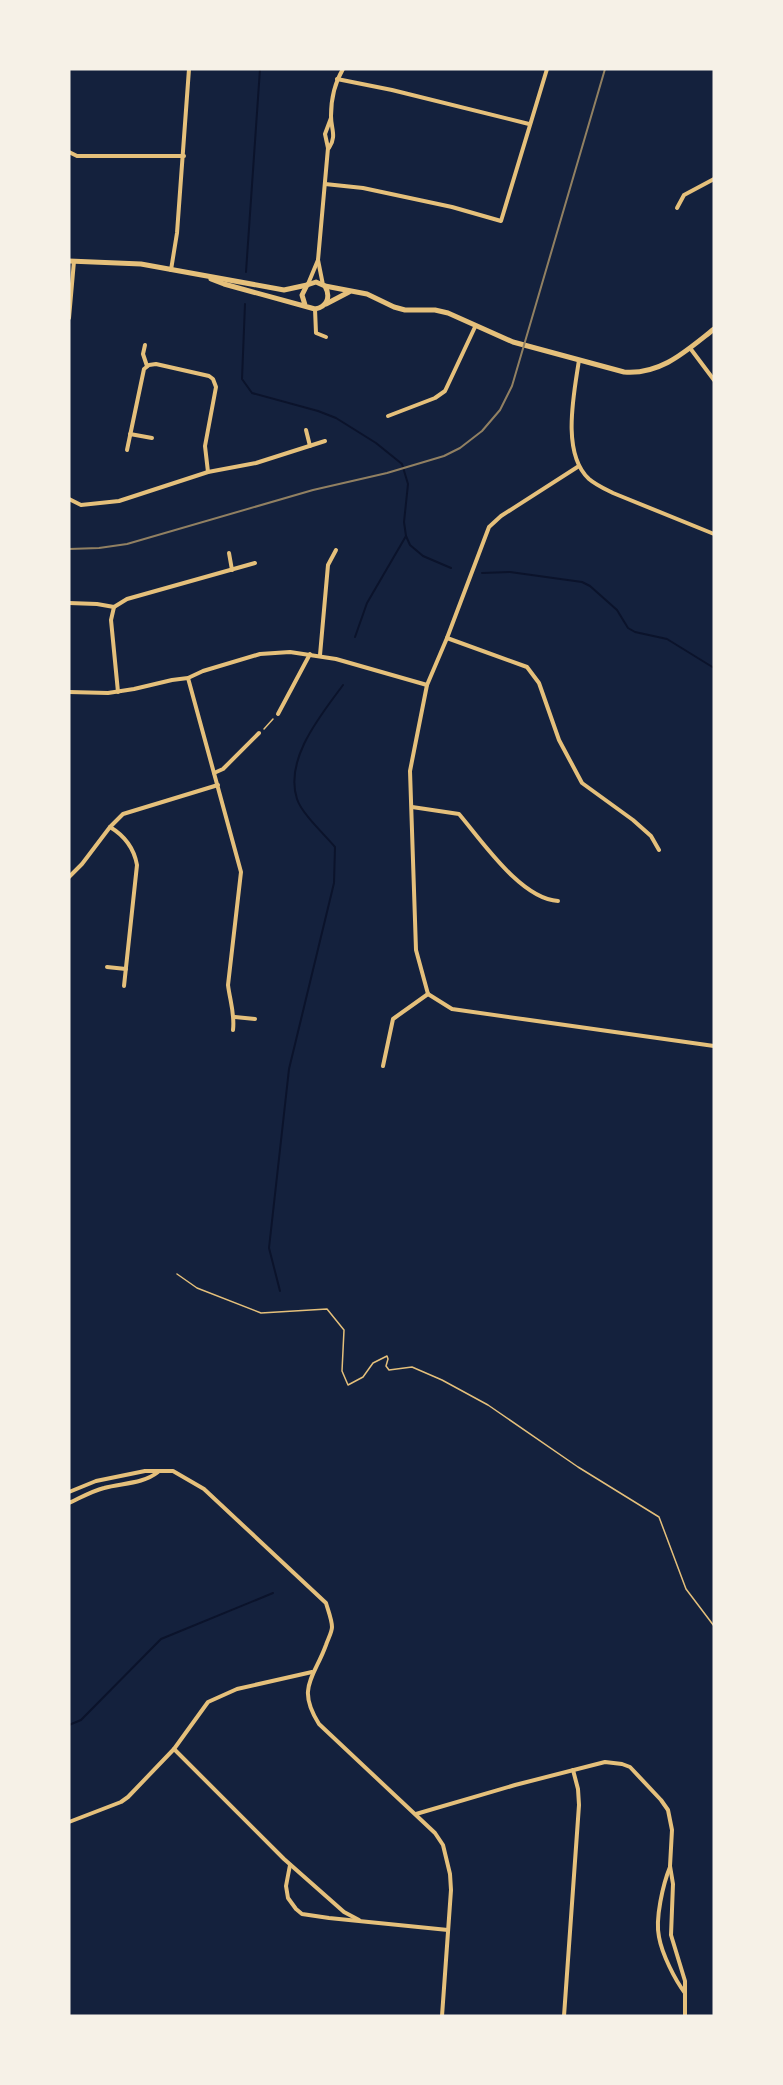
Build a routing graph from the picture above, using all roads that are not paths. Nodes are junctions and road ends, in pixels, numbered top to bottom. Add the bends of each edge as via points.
1 (189, 69) edge
2 (343, 69) edge
3 (547, 69) edge
4 (337, 80) junction
5 (331, 118) junction
6 (529, 124) junction
7 (328, 148) junction
8 (69, 152) edge
9 (184, 156) junction
10 (714, 179) edge
11 (325, 184) junction
12 (677, 208) dead end
13 (318, 260) junction
14 (72, 261) edge
15 (171, 270) junction
16 (207, 277) junction
17 (308, 285) junction
18 (324, 286) junction
19 (351, 291) junction
20 (305, 305) junction
21 (324, 306) junction
22 (315, 309) junction
23 (69, 318) edge
24 (475, 327) junction
25 (714, 329) edge
26 (326, 337) dead end
27 (145, 345) dead end
28 (690, 348) junction
29 (579, 360) junction
30 (147, 366) junction
31 (714, 380) edge
32 (388, 416) dead end
33 (306, 430) dead end
34 (130, 434) junction
35 (152, 438) dead end
36 (325, 441) dead end
37 (310, 446) junction
38 (127, 450) dead end
39 (579, 466) junction
40 (208, 472) junction
41 (69, 499) edge
42 (714, 534) edge
43 (336, 550) dead end
44 (229, 554) dead end
45 (255, 563) dead end
46 (232, 570) junction
47 (69, 603) edge
48 (114, 607) junction
49 (447, 638) junction
50 (309, 654) junction
51 (320, 656) junction
52 (188, 678) junction
53 (427, 685) junction
54 (69, 692) edge
55 (118, 692) junction
56 (278, 714) road end
57 (259, 733) road end
58 (214, 773) junction
59 (218, 784) junction
60 (412, 807) junction
61 (110, 827) junction
62 (658, 850) dead end
63 (69, 877) edge
64 (558, 901) dead end
65 (107, 967) dead end
66 (126, 969) junction
67 (124, 987) dead end
68 (428, 994) junction
69 (235, 1017) junction
70 (255, 1019) dead end
71 (233, 1030) dead end
72 (714, 1046) edge
73 (384, 1066) dead end
74 (160, 1471) junction
75 (69, 1492) edge
76 (69, 1503) edge
77 (312, 1672) junction
78 (174, 1749) junction
79 (573, 1770) junction
80 (415, 1814) junction
81 (69, 1822) edge
82 (291, 1865) junction
83 (670, 1866) junction
84 (359, 1920) junction
85 (448, 1930) junction
86 (685, 1993) junction
87 (442, 2016) edge
88 (564, 2016) edge
89 (685, 2016) edge

1 - 9 street
2 - 4 street
3 - 6 street
4 - 5 street
4 - 6 street
5 - 7 street via 325,134
5 - 7 street via 334,136
6 - 11 street via 501,221 363,188
7 - 11 street
8 - 9 street via 77,156
9 - 15 street
10 - 12 street via 688,191
11 - 13 street
13 - 17 street
13 - 18 street
14 - 15 street via 123,262
14 - 23 street
15 - 16 street
16 - 17 street via 284,290
16 - 20 street via 224,285
17 - 18 street via 316,282
17 - 20 street via 302,295
18 - 19 street
18 - 21 street via 328,298
19 - 21 street
19 - 24 street via 405,310 448,313
20 - 22 street
21 - 22 street
22 - 26 street via 316,333
24 - 29 street
24 - 32 street via 445,391
25 - 28 street
27 - 30 street
28 - 29 street via 660,368 639,373
28 - 31 street
29 - 39 street via 571,435
30 - 34 street
30 - 40 street via 156,364 209,376 216,383 204,446
33 - 37 street
34 - 35 street
34 - 38 street
36 - 37 street
37 - 40 street via 256,463
39 - 42 street via 597,485
39 - 49 street via 489,527
40 - 41 street via 119,501 81,505
43 - 51 street via 328,565
44 - 46 street
45 - 46 street
46 - 48 street via 127,599
47 - 48 street
48 - 55 street via 111,620
49 - 53 street
49 - 62 street via 527,667 539,683 560,740 582,783 633,820 651,836
50 - 51 street
50 - 52 street via 260,654
50 - 56 street
51 - 53 street
52 - 55 street
52 - 58 street
53 - 60 street via 410,771
54 - 55 street
57 - 58 street
58 - 59 street
59 - 61 street via 135,809
59 - 69 street via 241,872 228,986
60 - 64 street via 459,813 532,893
60 - 68 street via 416,950
61 - 63 street
61 - 66 street via 129,843 137,866
65 - 66 street
66 - 67 street
68 - 72 street via 452,1009
68 - 73 street via 393,1019
69 - 70 street
69 - 71 street
74 - 75 street via 96,1481
74 - 76 street via 152,1477 102,1488
74 - 77 street via 173,1471 204,1489 327,1604 332,1628
77 - 78 street via 237,1689 208,1702
77 - 80 street via 307,1696 319,1724
78 - 81 street via 121,1802
78 - 82 street
79 - 80 street
79 - 83 street via 613,1762 637,1773 668,1810 672,1830
79 - 88 street via 579,1805
80 - 85 street via 435,1833 447,1858 451,1890
82 - 84 street via 344,1912
82 - 84 street via 286,1888 296,1909 308,1915
83 - 86 street via 672,1935 686,1981
83 - 86 street via 664,1881 659,1938
84 - 85 street
85 - 87 street
86 - 89 street

